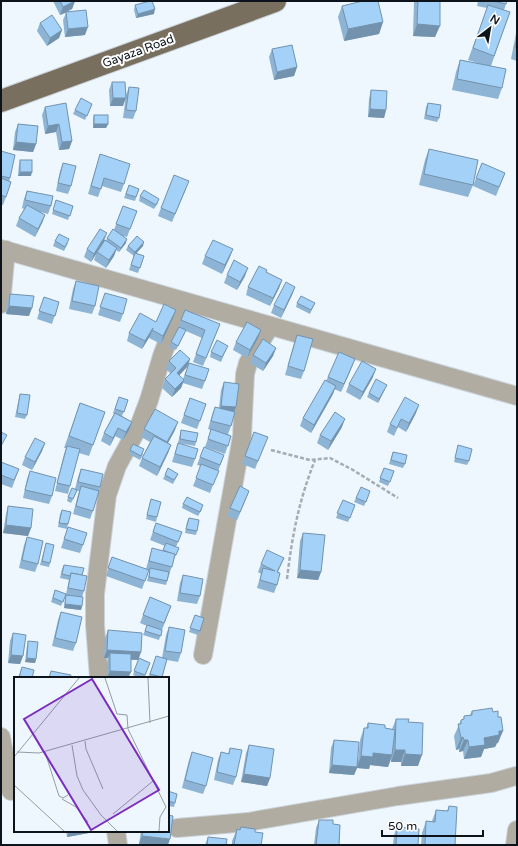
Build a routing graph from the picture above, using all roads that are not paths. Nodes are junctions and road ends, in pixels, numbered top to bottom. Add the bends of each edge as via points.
1 (275, 1) edge
2 (1, 101) edge
3 (3, 250) edge
4 (183, 301) junction
5 (1, 304) edge
6 (270, 326) junction
7 (517, 396) edge
8 (203, 656) dead end
9 (99, 677) edge
10 (1, 737) edge
11 (517, 775) edge
12 (11, 791) dead end
13 (177, 828) dead end
14 (517, 830) edge
15 (116, 832) edge
16 (118, 845) edge
17 (515, 845) edge

1 - 2 main road, Gayaza Road
3 - 4 street
3 - 5 street
4 - 6 street
4 - 9 street via 140,424 117,466 107,495 95,594
6 - 7 street
6 - 8 street via 248,362 245,374 242,436
10 - 12 street
11 - 13 street via 491,783 248,822
14 - 17 street
15 - 16 street

